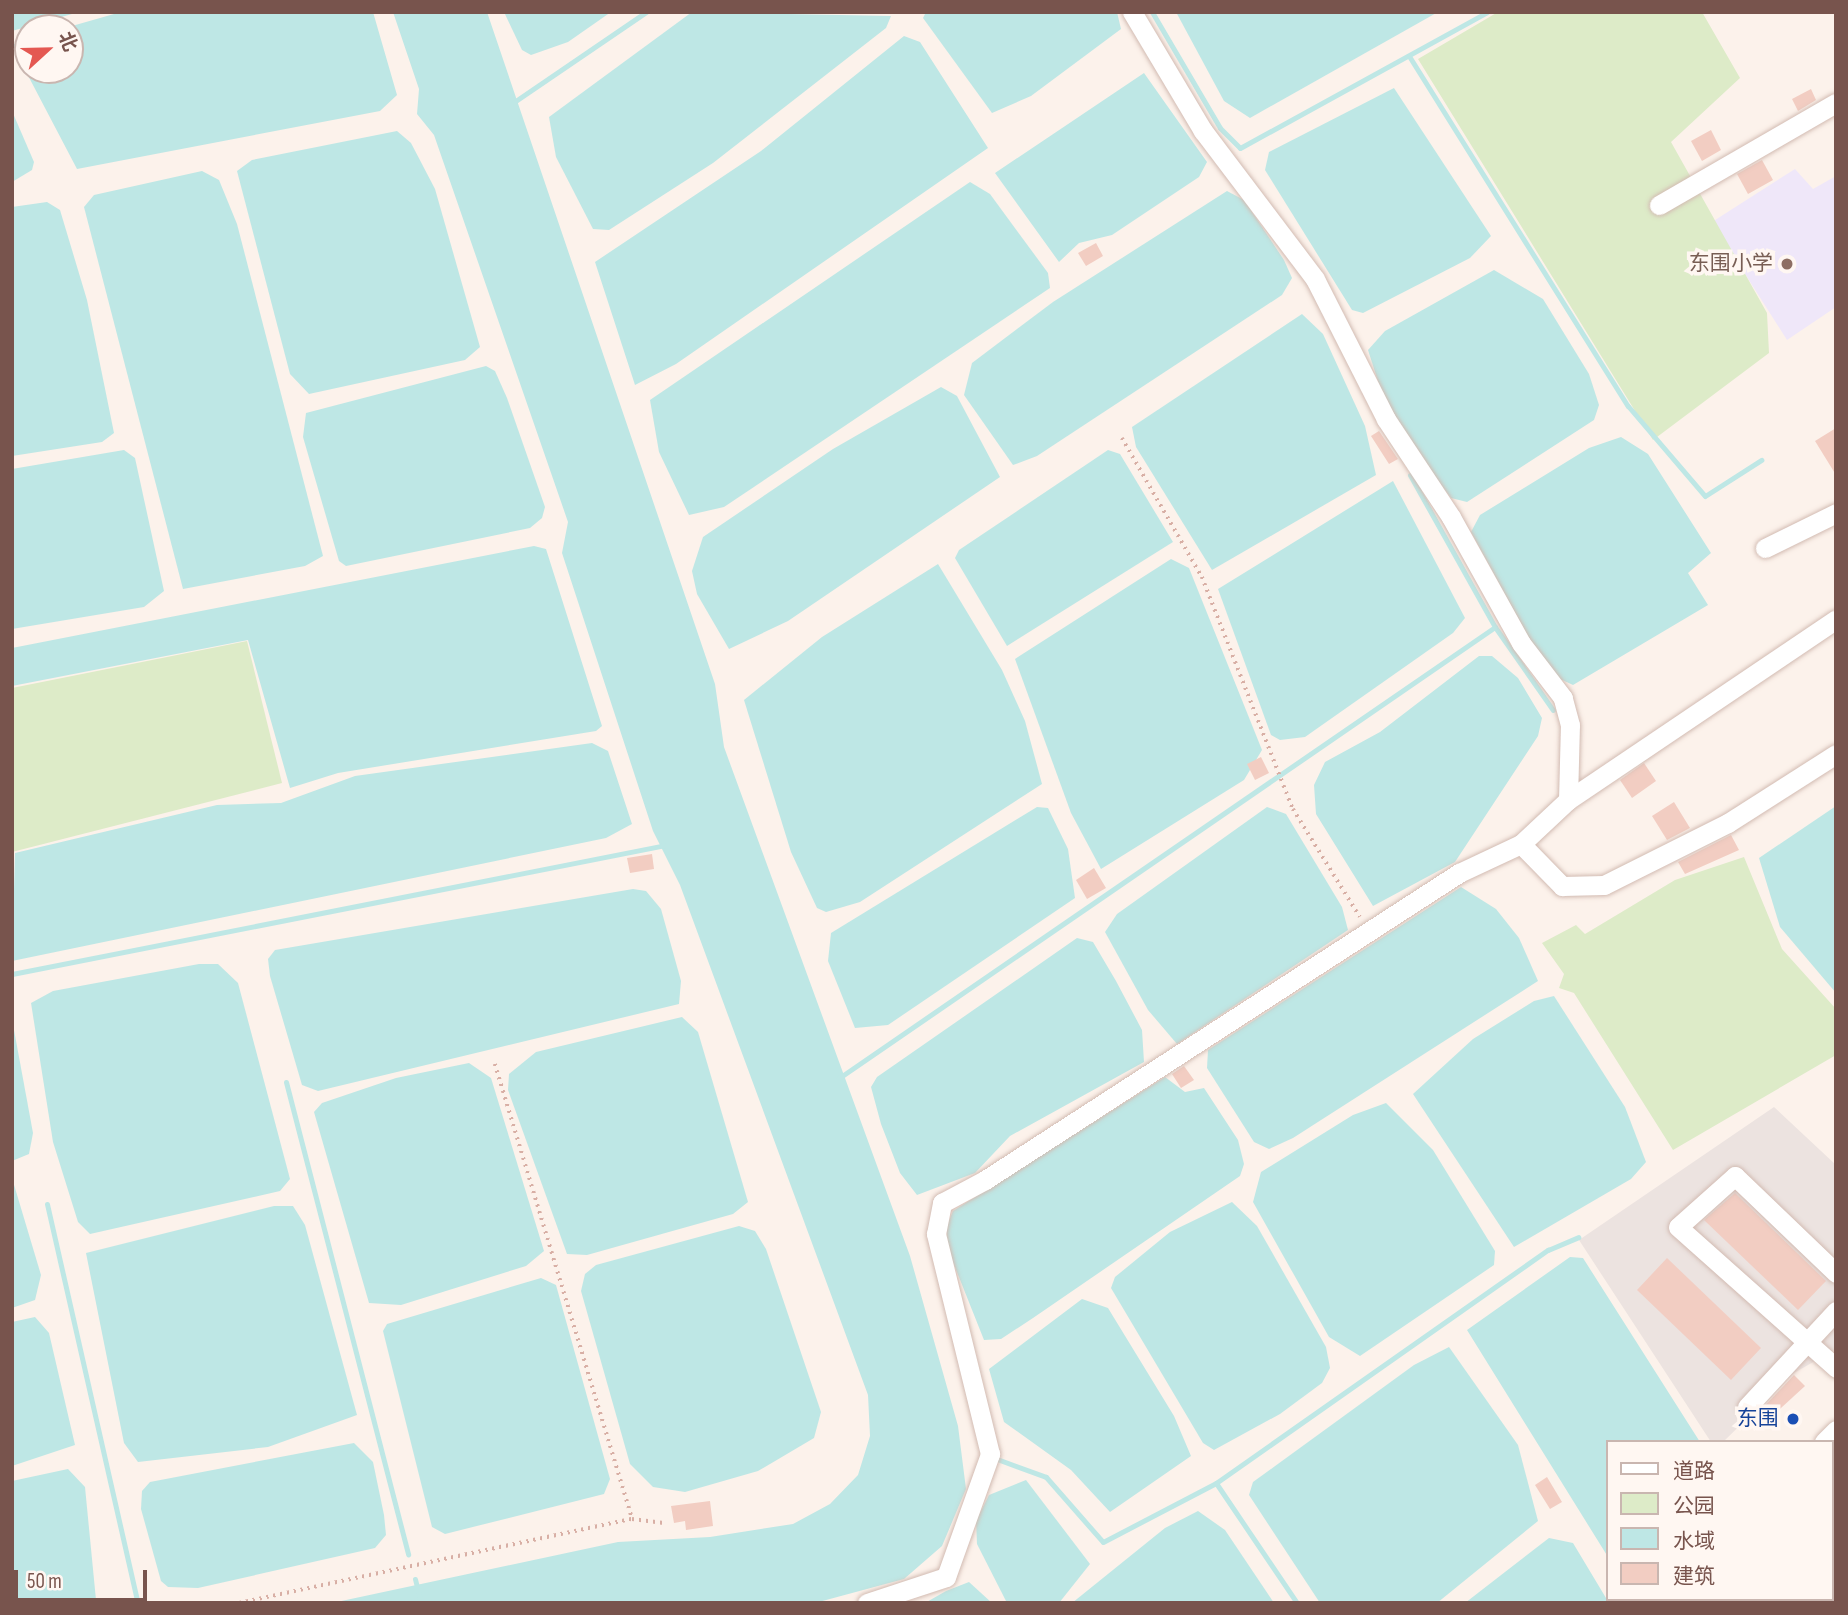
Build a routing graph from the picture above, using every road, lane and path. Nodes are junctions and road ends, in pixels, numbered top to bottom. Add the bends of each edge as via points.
1 (1132, 12) edge
2 (1836, 103) edge
3 (1659, 205) dead end
4 (1122, 438) dead end
5 (1836, 513) edge
6 (1765, 548) dead end
7 (1836, 619) edge
8 (1836, 754) edge
9 (1568, 800) junction
10 (1521, 844) junction
11 (1368, 931) junction
12 (495, 1064) dead end
13 (1836, 1273) edge
14 (1836, 1311) edge
15 (1807, 1342) junction
16 (1836, 1368) edge
17 (1746, 1407) dead end
18 (632, 1519) junction
19 (664, 1523) dead end
20 (239, 1603) edge
21 (867, 1603) edge

1 - 9 street via 1203,131 1315,279 1386,419 1451,517 1521,643 1563,698 1570,725
2 - 3 street
4 - 11 path via 1202,577 1293,809
5 - 6 street
7 - 9 street
8 - 10 street via 1728,823 1604,885 1562,886
9 - 10 street
10 - 11 street via 1494,852
11 - 21 street via 942,1203 936,1234 990,1454 946,1577
12 - 18 path
13 - 15 street via 1735,1176 1678,1227
14 - 15 street
15 - 16 street
15 - 17 street
18 - 19 path
18 - 20 path

